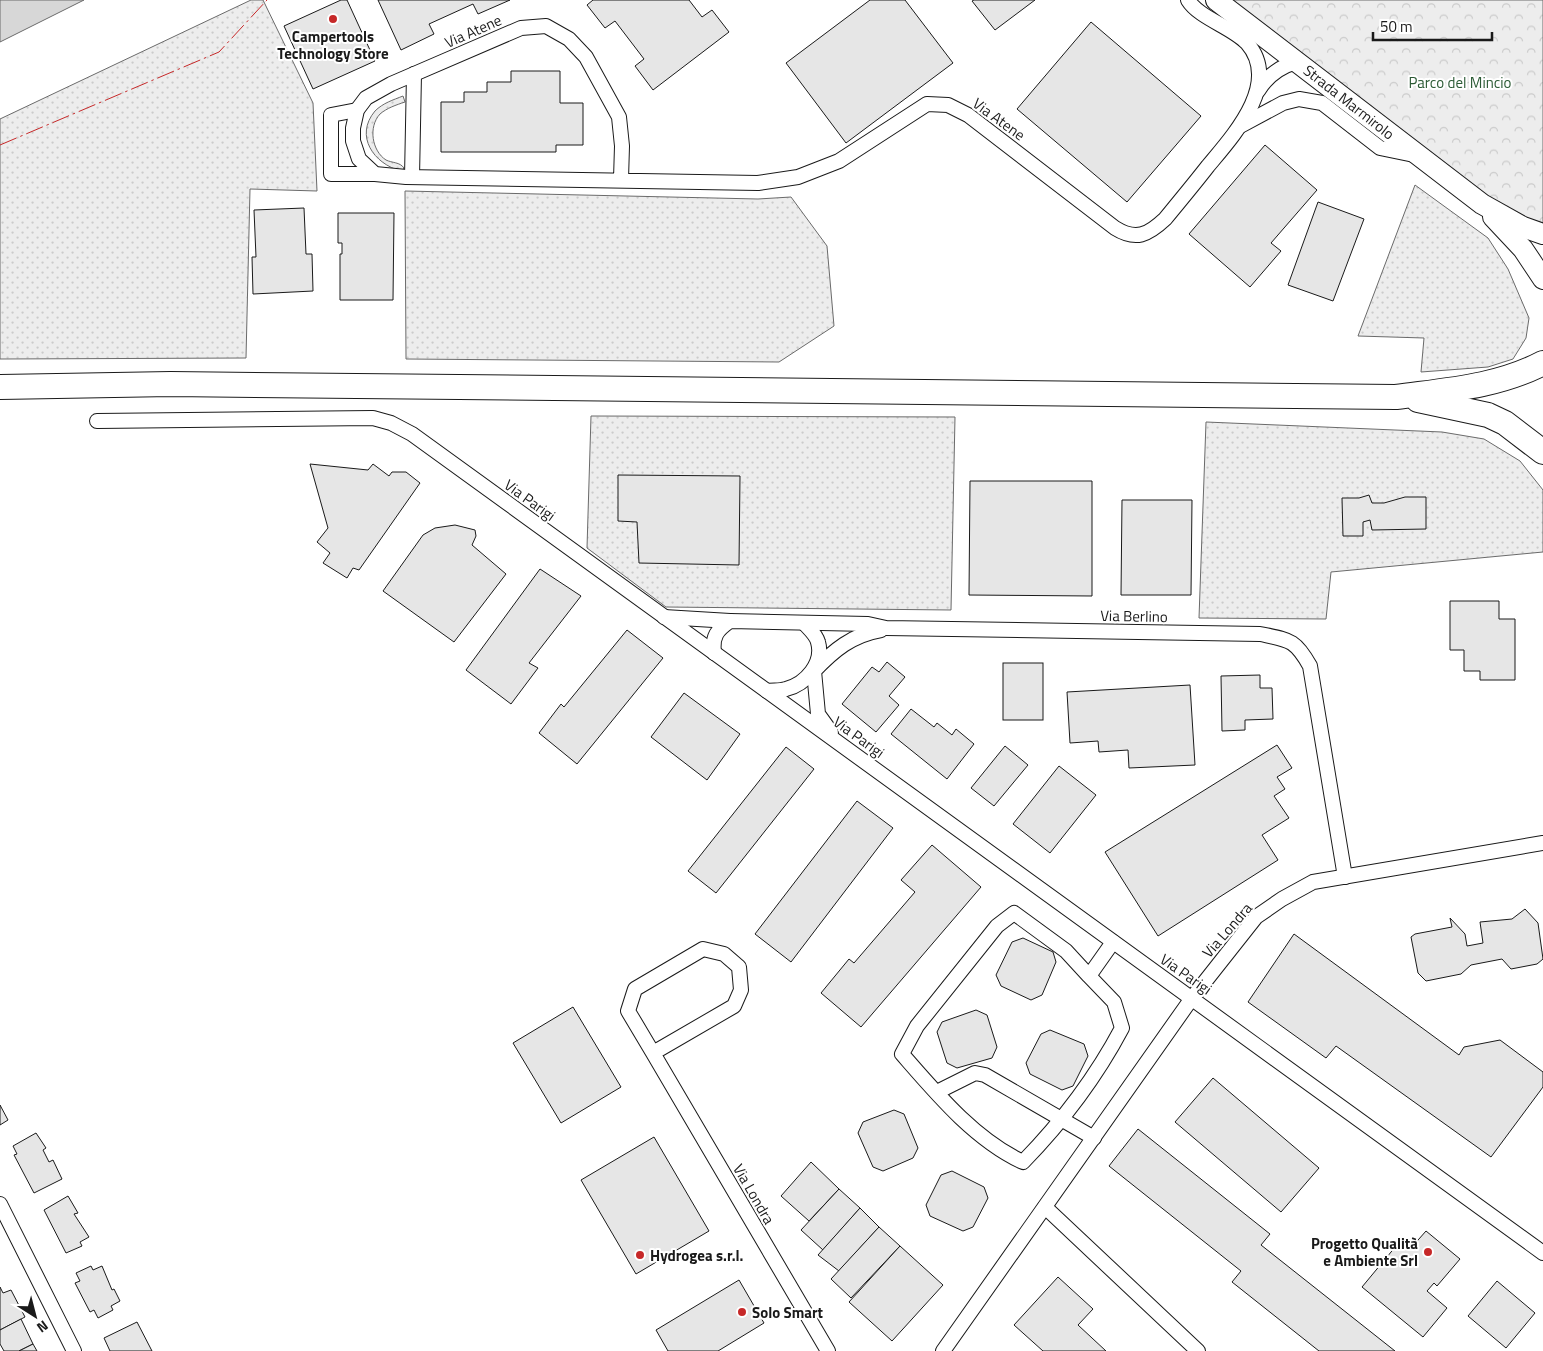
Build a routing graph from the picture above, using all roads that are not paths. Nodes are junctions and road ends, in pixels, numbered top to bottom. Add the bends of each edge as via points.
1 (1188, 0) edge
2 (1216, 0) edge
3 (1296, 62) junction
4 (414, 74) junction
5 (1257, 92) junction
6 (357, 110) junction
7 (1242, 125) junction
8 (1418, 156) junction
9 (375, 174) junction
10 (412, 177) junction
11 (621, 179) junction
12 (1482, 204) junction
13 (1543, 234) edge
14 (1543, 279) edge
15 (1543, 363) edge
16 (0, 387) edge
17 (1396, 397) junction
18 (97, 421) dead end
19 (1543, 452) edge
20 (663, 617) junction
21 (730, 621) junction
22 (804, 623) junction
23 (886, 628) junction
24 (714, 653) junction
25 (814, 671) junction
26 (767, 691) junction
27 (838, 742) junction
28 (1543, 843) edge
29 (1345, 876) junction
30 (1113, 942) junction
31 (1089, 976) junction
32 (1192, 998) junction
33 (653, 1053) junction
34 (937, 1092) junction
35 (1062, 1118) junction
36 (1094, 1138) junction
37 (0, 1204) edge
38 (1045, 1207) junction
39 (1543, 1253) edge
40 (74, 1351) edge
41 (828, 1351) edge
42 (943, 1351) edge
43 (1198, 1351) edge

1 - 5 street, Via Atene via 1247,43 1259,76
2 - 3 main road, Strada Marmirolo
3 - 5 street via 1270,75
3 - 8 main road, Strada Marmirolo
4 - 6 street, Via Atene via 366,98
4 - 10 street
4 - 11 street, Via Atene via 521,28 546,26 569,39 586,57 619,116
5 - 7 street, Via Atene
6 - 9 street via 353,141 359,159
6 - 9 street, Via Atene via 331,116 331,174
7 - 8 street, Via Atene via 1283,103 1300,99 1322,103 1380,148
7 - 11 street, Via Atene via 1165,220 1140,236 1125,234 1115,228 968,115 948,105 927,104 839,161 798,177 758,183
8 - 12 main road, Strada Marmirolo
9 - 10 street, Via Atene
10 - 11 street, Via Atene
12 - 13 main road, Strada Marmirolo via 1523,227
12 - 14 main road, Strada Marmirolo via 1522,249
15 - 17 highway via 1484,385
16 - 17 highway via 181,384
17 - 19 highway via 1488,415 1505,423
18 - 20 street, Via Parigi via 373,418 391,423 412,434
20 - 21 street, Via Berlino
20 - 24 street, Via Parigi
21 - 22 street, Via Berlino
21 - 24 street via 714,636
22 - 23 street, Via Berlino via 868,624
22 - 25 street via 818,642 819,656
23 - 25 street via 847,641
23 - 29 street, Via Berlino via 1260,634 1299,647 1310,666
24 - 26 street, Via Parigi
25 - 26 street via 798,684
25 - 27 street via 818,714
26 - 27 street, Via Parigi
27 - 30 street, Via Parigi
28 - 29 street, Via Londra
29 - 32 street, Via Londra via 1313,882 1256,917
30 - 31 street
30 - 32 street, Via Parigi
31 - 34 street via 1066,951 1014,913 997,926 917,1026 902,1054
31 - 35 street via 1114,1002 1122,1028 1106,1059
32 - 36 street, Via Londra
32 - 39 street, Via Parigi
33 - 33 street, Via Londra via 734,1006 741,990 739,967 724,954 703,949 635,989 628,1011
33 - 41 street, Via Londra
34 - 35 street via 975,1073 985,1075
34 - 35 street via 1003,1153 1023,1162
35 - 36 street
36 - 38 street, Via Londra
37 - 40 street
38 - 42 street, Via Londra
38 - 43 street

